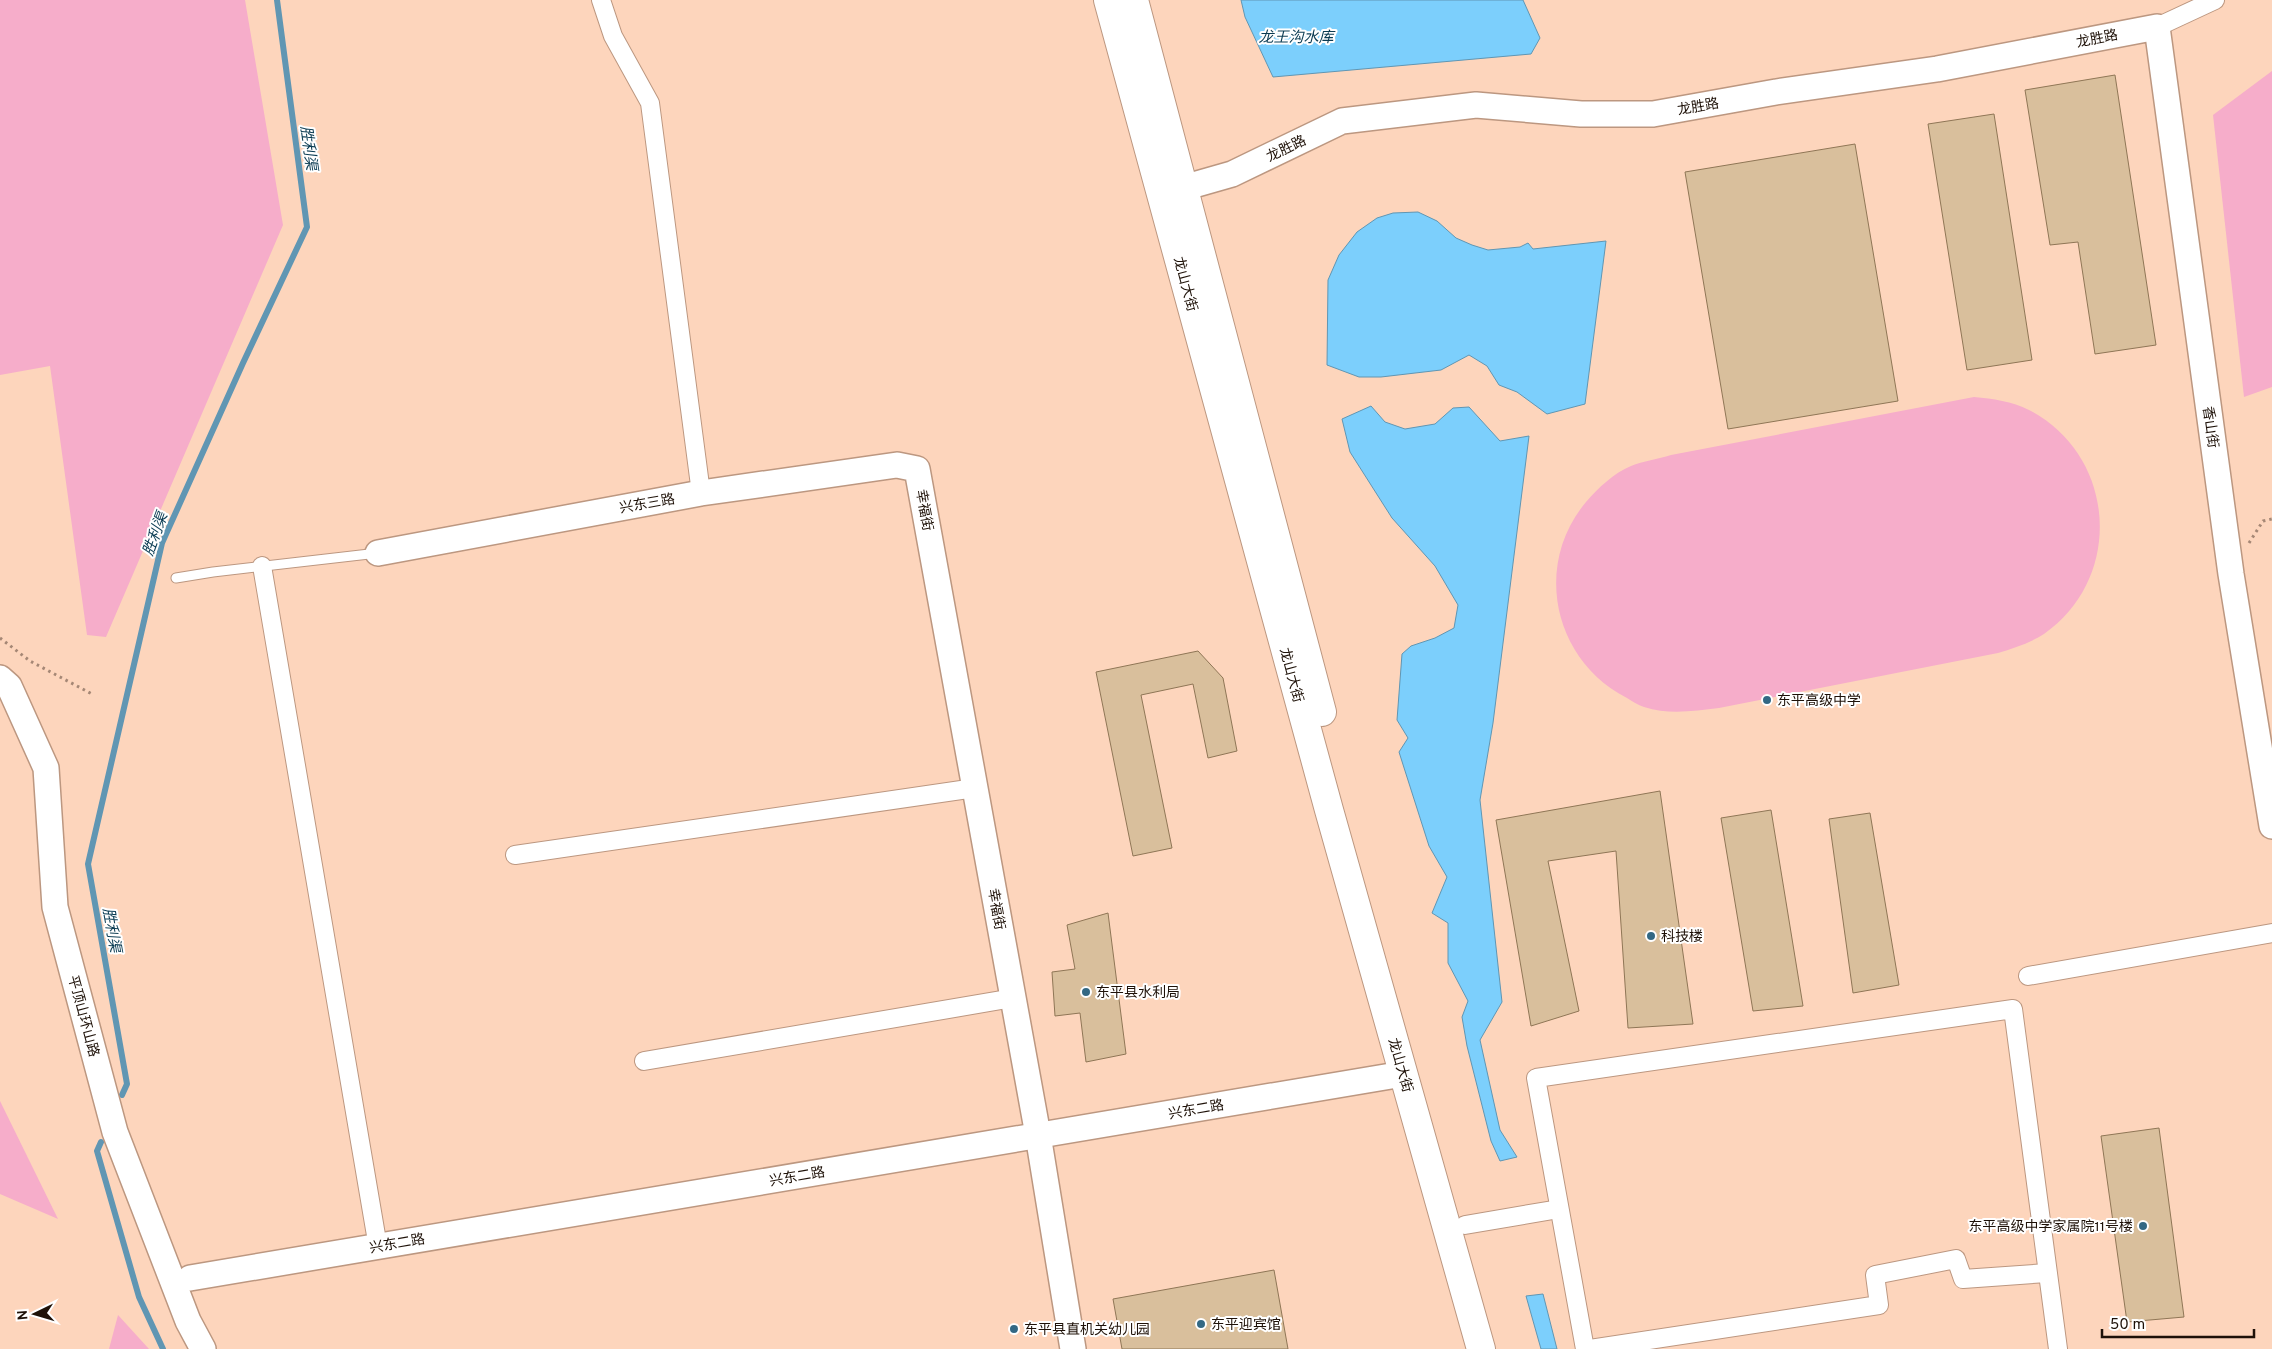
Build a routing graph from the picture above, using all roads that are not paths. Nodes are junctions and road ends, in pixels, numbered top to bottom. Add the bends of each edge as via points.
1 (602, 0) edge
2 (1108, 0) edge
3 (1134, 0) edge
4 (2215, 0) edge
5 (2157, 27) junction
6 (1183, 188) junction
7 (917, 469) joint
8 (701, 493) junction
9 (378, 553) joint
10 (262, 566) junction
11 (176, 578) dead end
12 (0, 678) edge
13 (975, 788) junction
14 (2272, 826) edge
15 (515, 855) dead end
16 (2272, 933) edge
17 (2028, 976) dead end
18 (1013, 998) junction
19 (644, 1061) dead end
20 (1403, 1074) junction
21 (1038, 1135) junction
22 (1559, 1209) junction
23 (1465, 1225) junction
24 (378, 1246) junction
25 (2047, 1273) junction
26 (190, 1278) dead end
27 (203, 1349) edge
28 (1073, 1349) edge
29 (1481, 1349) edge
30 (1500, 1349) edge
31 (1586, 1349) edge
32 (1590, 1349) edge
33 (2058, 1349) edge

1 - 8 street via 613,36 650,103
2 - 20 main road, 龙山大街
3 - 6 main road, 龙山大街
4 - 5 street, 龙胜路
5 - 6 street, 龙胜路 via 1938,69 1776,92 1653,114 1581,114 1476,105 1342,121 1232,174
5 - 14 street, 香山街 via 2231,574
6 - 23 main road, 龙山大街 via 1347,805
7 - 8 street, 兴东三路 via 897,465
7 - 13 street, 幸福街
8 - 9 street, 兴东三路
9 - 10 lane
10 - 11 lane
10 - 24 street
12 - 27 street, 平顶山环山路 via 9,686 46,768 55,907 115,1132 188,1321
13 - 15 street
13 - 18 street, 幸福街
16 - 17 street
18 - 19 street
18 - 21 street, 幸福街
20 - 21 street, 兴东二路
20 - 29 main road, 龙山大街
21 - 24 street, 兴东二路
21 - 28 street, 幸福街
22 - 23 street
22 - 25 street via 1536,1078 2013,1009
22 - 31 street
23 - 30 main road, 龙山大街
24 - 26 street, 兴东二路
25 - 32 street via 1963,1279 1956,1259 1875,1275 1879,1305
25 - 33 street

